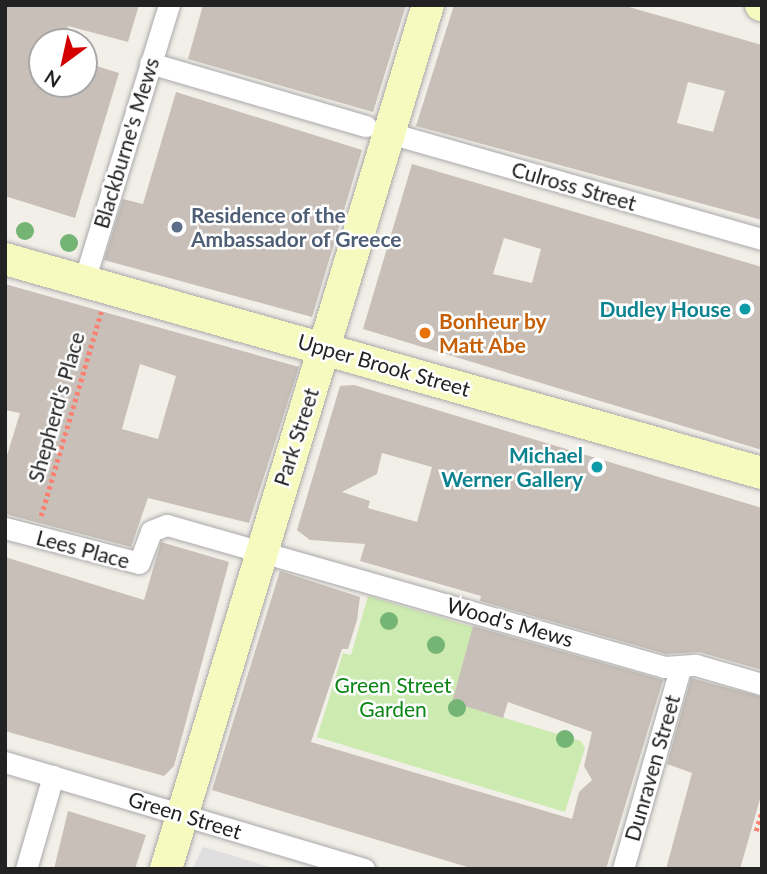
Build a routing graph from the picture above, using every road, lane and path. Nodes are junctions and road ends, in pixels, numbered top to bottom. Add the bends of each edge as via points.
1 (169, 5) edge
2 (428, 5) edge
3 (150, 63) junction
4 (376, 129) junction
5 (762, 239) edge
6 (5, 259) edge
7 (96, 284) junction
8 (324, 348) junction
9 (762, 473) edge
10 (5, 528) edge
11 (35, 537) junction
12 (258, 554) junction
13 (681, 666) junction
14 (762, 684) edge
15 (5, 762) edge
16 (53, 776) junction
17 (762, 810) edge
18 (182, 815) junction
19 (762, 817) edge
20 (26, 869) edge
21 (166, 869) edge
22 (364, 869) edge
23 (623, 869) edge

1 - 3 street, Blackburne's Mews
2 - 4 street, Park Street
3 - 4 street, Culross Street
3 - 7 street, Blackburne's Mews
4 - 5 street, Culross Street
4 - 8 street, Park Street
6 - 7 street, Upper Brook Street
7 - 8 street, Upper Brook Street
7 - 11 path, Shepherd's Place
8 - 9 street, Upper Brook Street
8 - 12 street, Park Street
10 - 11 street, Lees Place
11 - 12 street, Lees Place via 139,563 150,531 167,525
12 - 13 street, Wood's Mews via 666,667
12 - 18 street, Park Street
13 - 14 street, Wood's Mews via 696,665
13 - 23 street, Dunraven Street
15 - 16 street, Green Street
16 - 18 street, Green Street
16 - 20 street
17 - 19 path via 757,832
18 - 21 street, Park Street
18 - 22 street, Green Street

